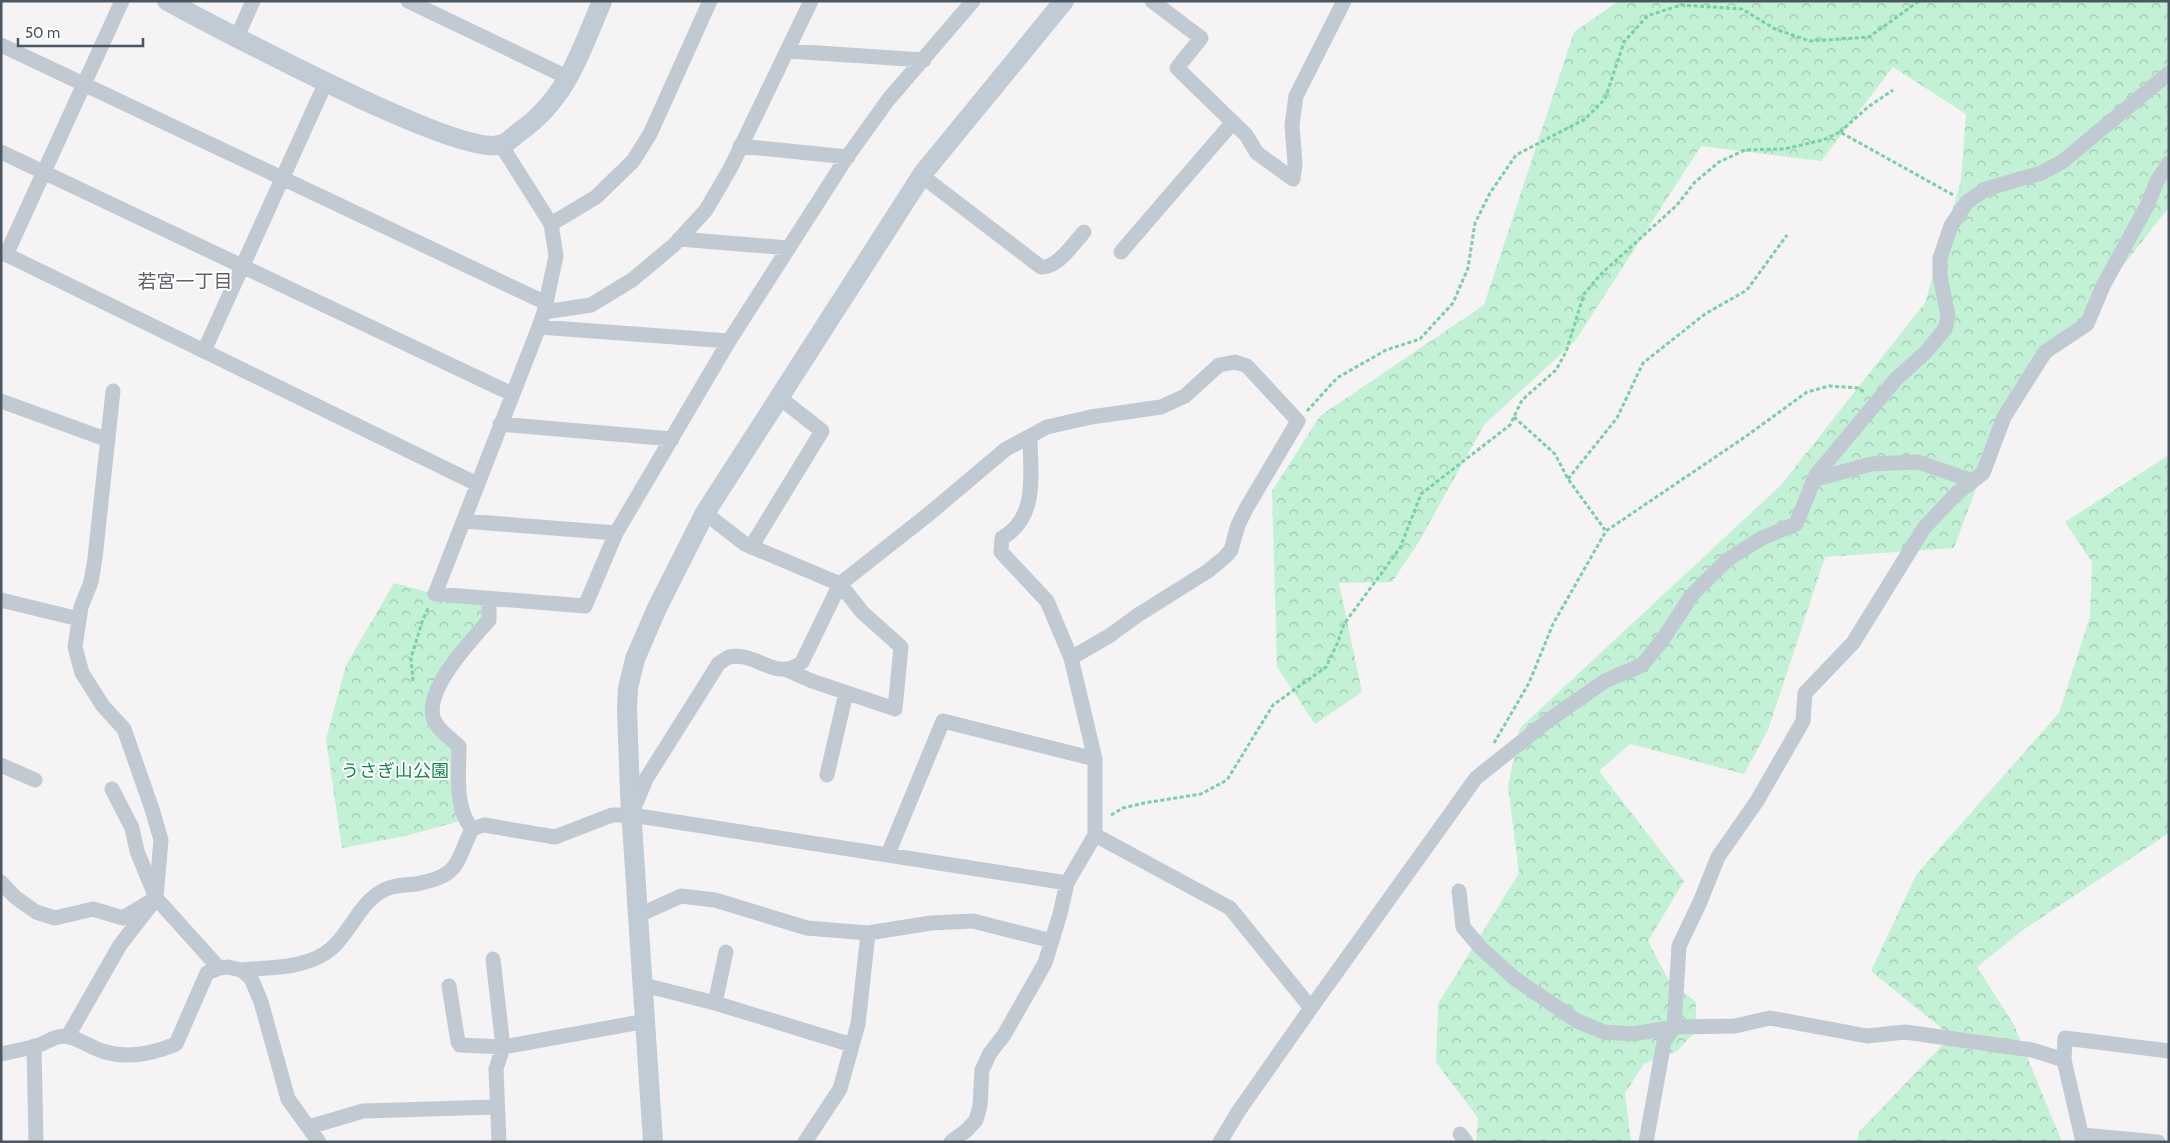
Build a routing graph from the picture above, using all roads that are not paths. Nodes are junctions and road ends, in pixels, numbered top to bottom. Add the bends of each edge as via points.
1 (122, 1) edge
2 (167, 1) edge
3 (253, 1) edge
4 (408, 1) edge
5 (602, 1) edge
6 (710, 1) edge
7 (811, 1) edge
8 (973, 1) edge
9 (1064, 1) edge
10 (1152, 1) edge
11 (1344, 1) edge
12 (236, 37) junction
13 (1, 45) edge
14 (788, 51) junction
15 (924, 60) junction
16 (2169, 73) edge
17 (569, 78) junction
18 (326, 82) junction
19 (84, 84) junction
20 (1232, 122) junction
21 (502, 145) junction
22 (740, 146) junction
23 (1, 152) edge
24 (848, 156) junction
25 (2169, 163) edge
26 (44, 172) junction
27 (922, 176) junction
28 (282, 178) junction
29 (551, 224) junction
30 (1084, 232) dead end
31 (679, 239) junction
32 (790, 248) junction
33 (1120, 252) dead end
34 (4, 254) edge
35 (242, 266) junction
36 (545, 307) junction
37 (539, 327) junction
38 (729, 342) junction
39 (204, 351) junction
40 (113, 391) dead end
41 (512, 394) junction
42 (780, 398) junction
43 (1, 401) edge
44 (500, 424) junction
45 (1030, 436) junction
46 (672, 439) junction
47 (108, 440) junction
48 (1813, 480) junction
49 (1973, 481) junction
50 (477, 484) junction
51 (705, 513) junction
52 (464, 521) junction
53 (616, 533) junction
54 (751, 547) junction
55 (840, 584) junction
56 (489, 598) junction
57 (1, 600) edge
58 (79, 619) junction
59 (1071, 658) junction
60 (787, 670) junction
61 (846, 693) junction
62 (1095, 759) junction
63 (1, 765) edge
64 (827, 775) dead end
65 (35, 780) dead end
66 (112, 789) dead end
67 (632, 815) junction
68 (472, 829) junction
69 (1095, 835) junction
70 (888, 854) junction
71 (1, 882) edge
72 (1067, 883) junction
73 (1459, 891) dead end
74 (156, 898) junction
75 (639, 915) junction
76 (868, 933) junction
77 (1052, 941) junction
78 (726, 952) dead end
79 (494, 959) dead end
80 (219, 968) junction
81 (241, 970) junction
82 (644, 985) junction
83 (450, 986) dead end
84 (715, 1003) junction
85 (1311, 1008) junction
86 (646, 1021) junction
87 (1674, 1027) junction
88 (68, 1036) junction
89 (852, 1045) junction
90 (34, 1046) junction
91 (503, 1046) junction
92 (2169, 1051) edge
93 (1, 1054) edge
94 (2064, 1060) junction
95 (497, 1107) junction
96 (309, 1127) junction
97 (2082, 1138) edge
98 (1224, 1140) edge
99 (36, 1142) edge
100 (319, 1142) edge
101 (498, 1142) edge
102 (653, 1142) edge
103 (805, 1142) edge
104 (951, 1142) edge
105 (1646, 1142) edge
106 (2158, 1142) edge

1 - 19 street
2 - 12 street
3 - 12 street
4 - 17 street
5 - 17 street
6 - 29 street via 650,134 632,161 596,197
7 - 14 street
8 - 15 street
9 - 27 street
10 - 20 street via 1201,38 1177,68
11 - 20 street via 1296,96 1292,125 1293,179 1258,154 1246,135
12 - 18 street
13 - 19 street
14 - 15 street
14 - 22 street
15 - 24 street via 888,100
16 - 48 street via 2062,162 2041,173 1986,189 1967,202 1951,226 1940,258 1948,316 1945,329 1926,352 1896,379
17 - 21 street via 548,108
18 - 21 street via 423,127 473,143
18 - 28 street
19 - 26 street
19 - 28 street
20 - 33 street
21 - 29 street
22 - 24 street
22 - 31 street via 706,210
23 - 26 street
24 - 32 street
25 - 49 street via 2103,286 2087,324 2045,352 2004,418 1983,473
26 - 34 street
26 - 35 street
27 - 30 street via 1040,268 1057,262
27 - 42 street
28 - 35 street
28 - 36 street
29 - 36 street via 556,256
31 - 32 street
31 - 36 street via 632,280 591,304
32 - 38 street
34 - 39 street
35 - 39 street
35 - 41 street
36 - 37 street
37 - 38 street
37 - 41 street
38 - 46 street
39 - 50 street
40 - 47 street
41 - 44 street
42 - 51 street
42 - 54 street via 822,431
43 - 47 street
44 - 46 street
44 - 50 street
45 - 55 street via 1006,448
45 - 59 street via 1029,506 1014,531 1002,538 1001,552 1047,602
45 - 59 street via 1056,425 1161,407 1185,396 1219,365 1235,362 1247,366 1298,421 1247,507 1231,550 1225,557
46 - 53 street
47 - 58 street via 95,558
48 - 49 street via 1871,464 1918,462
48 - 85 street via 1796,524 1762,538 1727,560 1692,595 1642,665 1605,681 1476,778
49 - 87 street via 1924,528 1853,643 1805,693 1803,721 1757,801 1718,857 1679,946
50 - 52 street
51 - 54 street
51 - 67 street via 635,659 627,710
52 - 53 street
52 - 56 street via 435,594
53 - 56 street via 585,606
54 - 55 street
55 - 60 street via 802,662
55 - 61 street via 862,612 901,647 895,709
56 - 68 street via 489,620 458,656 434,696 434,717 444,733 459,746 459,796 464,820
57 - 58 street
58 - 74 street via 75,647 82,673 103,706 124,729 161,840
59 - 62 street
60 - 61 street
60 - 67 street via 766,666 750,658 729,658 719,664 646,779
61 - 64 street
62 - 69 street
62 - 70 street via 944,721
63 - 65 street
66 - 74 street via 132,828
67 - 68 street via 612,815 556,837 484,825
67 - 70 street
67 - 75 street
68 - 81 street via 456,866 449,872 433,881 387,889 370,900 333,948 314,960
69 - 72 street
69 - 85 street via 1230,908
70 - 72 street
71 - 74 street via 36,912 55,918 93,909 122,918
72 - 77 street
73 - 87 street via 1463,927 1481,948 1514,978 1577,1021 1604,1032 1633,1034
74 - 80 street
74 - 88 street via 120,945
75 - 76 street via 681,896 716,900 807,928
75 - 82 street
76 - 77 street via 931,923 973,921
76 - 89 street via 858,1024
77 - 104 street via 1045,963 982,1070 976,1120
78 - 84 street
79 - 91 street
80 - 81 street
80 - 88 street via 207,973 176,1044 146,1054 118,1054 99,1050
81 - 96 street via 251,978 261,1002 288,1099
82 - 84 street
82 - 86 street
83 - 91 street via 460,1045
84 - 89 street
85 - 98 street via 1238,1112
86 - 91 street
86 - 102 street
87 - 94 street via 1735,1026 1770,1018 1867,1036 1905,1032 2032,1050
87 - 105 street via 1664,1042
88 - 90 street via 57,1036
89 - 103 street via 840,1089
90 - 93 street
90 - 99 street
91 - 95 street via 496,1069
92 - 94 street via 2065,1038
94 - 97 street
95 - 96 street via 363,1111
95 - 101 street
96 - 100 street
97 - 106 street

